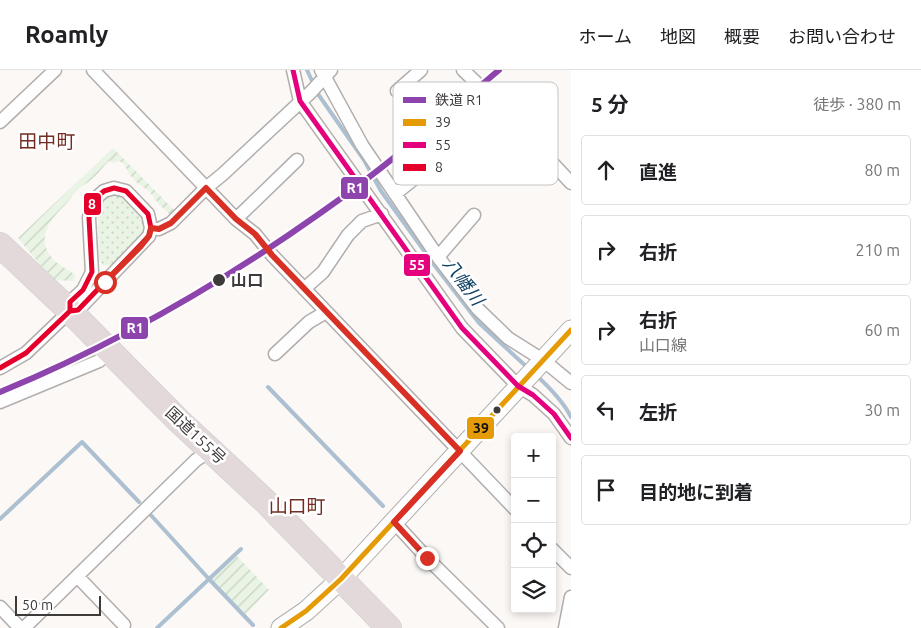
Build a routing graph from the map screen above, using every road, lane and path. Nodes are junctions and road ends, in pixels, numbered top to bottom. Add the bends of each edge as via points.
1 (56, 70) edge
2 (93, 70) edge
3 (293, 70) edge
4 (421, 70) edge
5 (462, 70) edge
6 (324, 75) edge
7 (407, 82) edge
8 (475, 82) edge
9 (300, 101) junction
10 (0, 122) edge
11 (297, 160) dead end
12 (558, 170) edge
13 (571, 184) edge
14 (406, 185) edge
15 (206, 188) junction
16 (395, 194) junction
17 (382, 214) junction
18 (474, 214) dead end
19 (236, 219) junction
20 (151, 228) junction
21 (0, 245) edge
22 (438, 257) junction
23 (304, 289) junction
24 (70, 310) junction
25 (326, 312) junction
26 (571, 330) edge
27 (110, 351) junction
28 (275, 354) dead end
29 (541, 362) junction
30 (0, 368) edge
31 (522, 383) junction
32 (571, 383) edge
33 (0, 402) edge
34 (571, 438) edge
35 (211, 450) junction
36 (460, 451) junction
37 (511, 505) edge
38 (394, 522) junction
39 (556, 553) edge
40 (571, 568) edge
41 (77, 576) junction
42 (341, 579) junction
43 (571, 597) edge
44 (0, 607) edge
45 (124, 625) dead end
46 (22, 628) edge
47 (281, 628) edge
48 (389, 628) edge
49 (498, 628) edge
50 (565, 628) edge

1 - 10 street
2 - 15 street
3 - 9 street
4 - 7 street
5 - 8 street
6 - 9 street
6 - 16 street via 362,145
9 - 15 street
9 - 17 street
11 - 19 street
12 - 13 street
14 - 16 street
15 - 19 street
15 - 20 street via 171,223 159,229
16 - 22 street
17 - 23 street via 362,221 322,272
17 - 31 street via 462,328
18 - 22 street
19 - 23 street via 255,234
20 - 24 street via 141,246 78,310
20 - 24 street via 148,214 126,192 114,188 96,198 90,207 89,218 92,272 83,290 70,302
21 - 24 highway, 国道155号
22 - 29 street via 478,309 508,338
23 - 25 street
24 - 27 highway, 国道155号
24 - 30 street via 26,353
25 - 28 street via 309,322
25 - 36 street
26 - 29 street
27 - 33 street via 99,361
27 - 35 highway, 国道155号
29 - 31 street
29 - 32 street
31 - 34 street via 554,414
31 - 36 street
35 - 41 street via 196,460
35 - 42 highway, 国道155号 via 265,500
36 - 37 street
36 - 38 street
38 - 42 street
38 - 49 street
39 - 40 street
41 - 45 street
41 - 46 street
42 - 47 street via 306,611
42 - 48 highway, 国道155号
43 - 50 street
44 - 46 street

